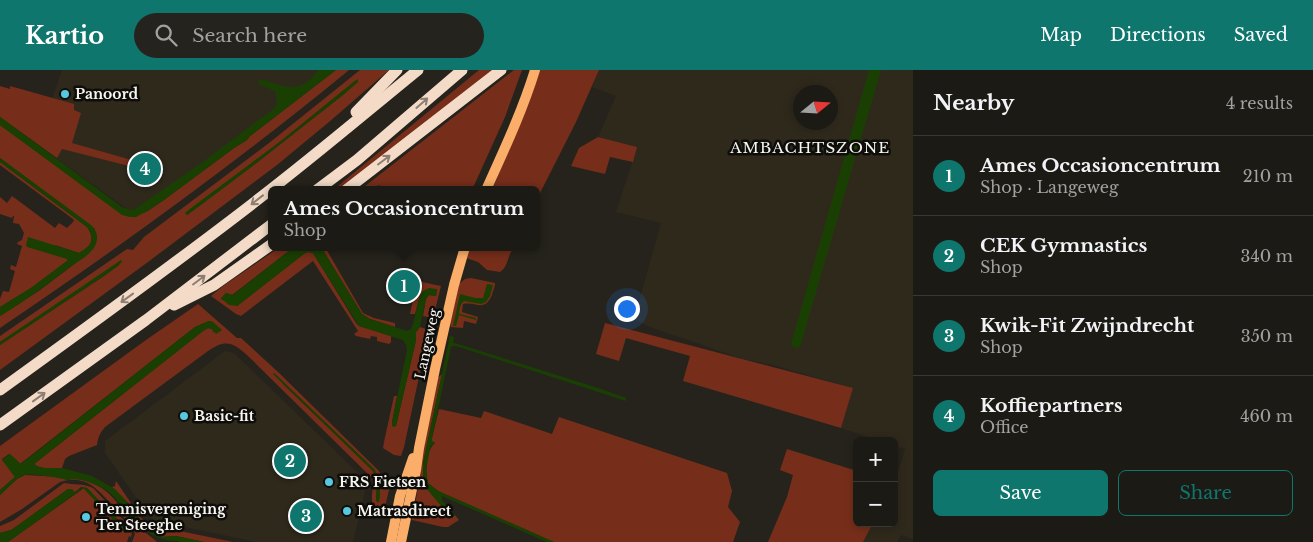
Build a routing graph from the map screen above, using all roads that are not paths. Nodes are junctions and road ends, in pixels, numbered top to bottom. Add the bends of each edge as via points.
1 (397, 70) edge
2 (418, 70) edge
3 (462, 70) edge
4 (501, 70) edge
5 (534, 70) edge
6 (322, 148) junction
7 (274, 186) edge
8 (322, 186) edge
9 (351, 186) edge
10 (488, 186) edge
11 (268, 191) edge
12 (268, 227) edge
13 (268, 247) edge
14 (464, 251) edge
15 (146, 320) junction
16 (0, 390) edge
17 (0, 425) edge
18 (419, 448) junction
19 (391, 542) edge
20 (401, 542) edge

1 - 6 highway
2 - 6 highway
8 -> 3 highway
9 -> 4 highway
5 - 10 main road via 517,122
6 -> 7 highway
11 -> 16 highway
15 -> 12 highway
13 - 15 highway via 214,285
14 - 18 main road, Langeweg
17 -> 15 highway
18 - 19 main road, Langeweg via 401,490
18 - 20 main road, Langeweg

